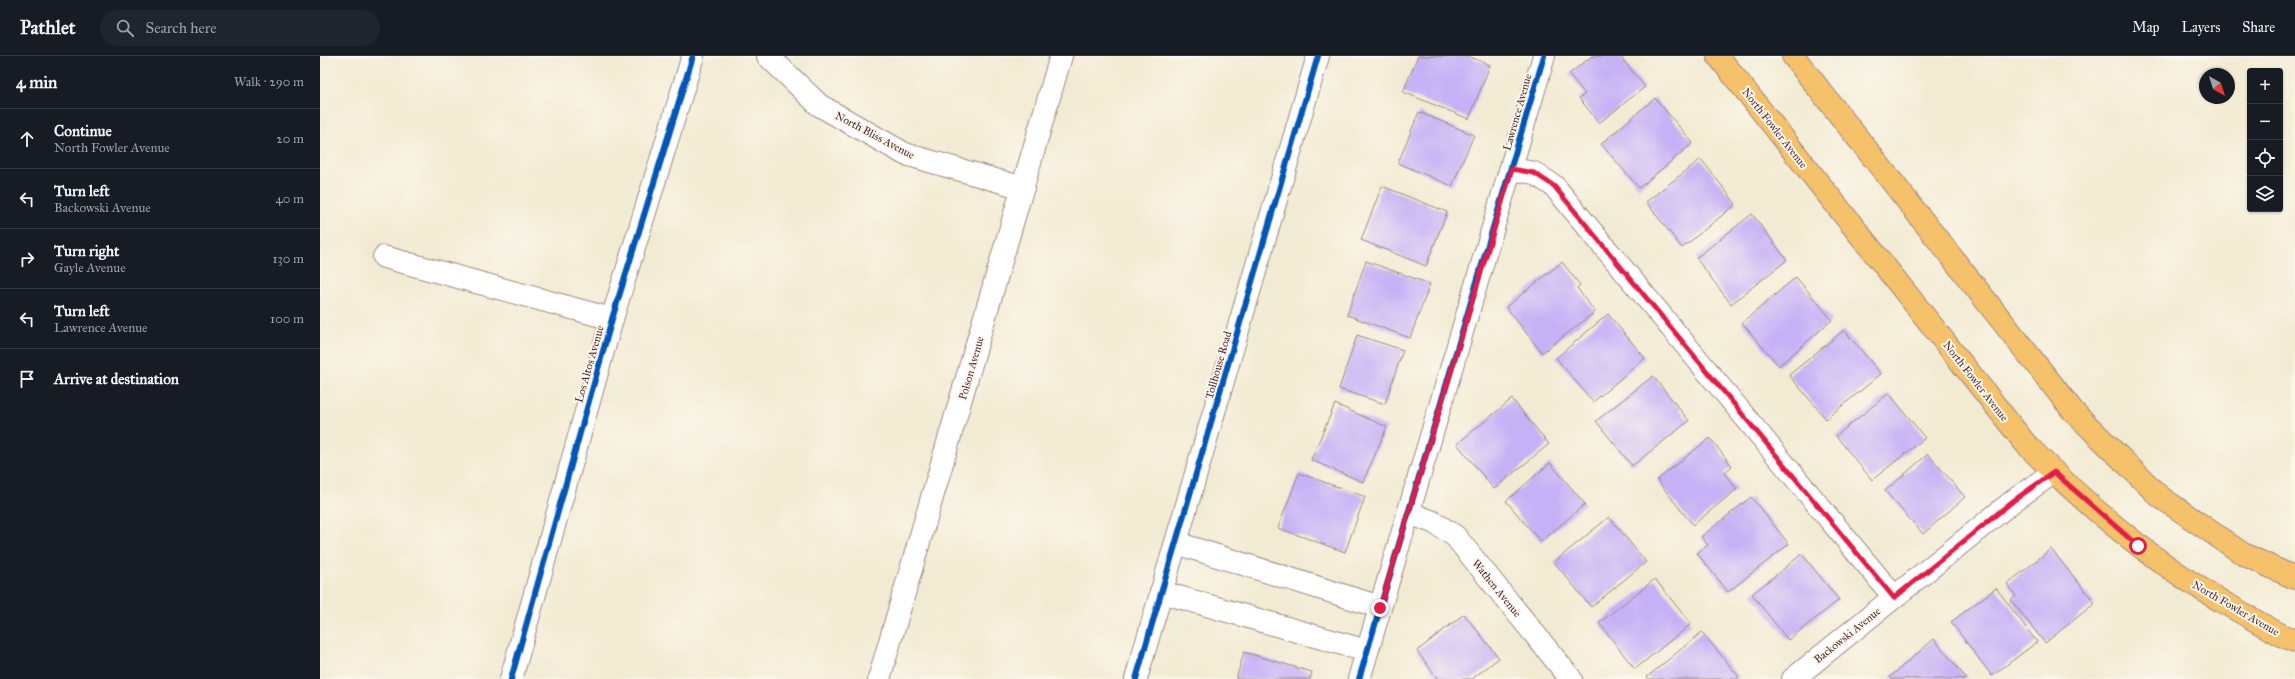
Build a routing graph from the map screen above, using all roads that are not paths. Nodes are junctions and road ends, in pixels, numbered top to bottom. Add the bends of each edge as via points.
1 (693, 56) edge
2 (768, 56) edge
3 (1061, 56) edge
4 (1318, 56) edge
5 (1544, 56) edge
6 (1718, 56) edge
7 (1793, 56) edge
8 (1512, 169) junction
9 (1023, 188) junction
10 (384, 257) dead end
11 (612, 319) junction
12 (2054, 472) junction
13 (1409, 513) junction
14 (1176, 543) junction
15 (2295, 578) edge
16 (1162, 592) junction
17 (1894, 598) junction
18 (1380, 608) junction
19 (2295, 640) edge
20 (1367, 651) junction
21 (511, 679) edge
22 (880, 679) edge
23 (1136, 679) edge
24 (1359, 679) edge
25 (1571, 679) edge
26 (1792, 679) edge

1 - 11 street, Los Altos Avenue
2 - 9 street, North Bliss Avenue via 819,105 905,154
3 - 9 street, Polson Avenue
4 - 14 street, Tollhouse Road
5 - 8 street, Lawrence Avenue
6 - 12 main road, North Fowler Avenue via 2025,443
7 - 15 main road via 2073,411 2159,496 2243,554
8 - 13 street, Lawrence Avenue
8 - 17 street via 1534,173 1554,186
9 - 22 street, Polson Avenue
10 - 11 street
11 - 21 street, Los Altos Avenue
12 - 17 street, Backowski Avenue via 2013,501
12 - 19 main road, North Fowler Avenue via 2138,546 2212,597
13 - 18 street, Lawrence Avenue
13 - 25 street, Wathen Avenue via 1433,522 1455,536
14 - 16 street, Tollhouse Road
14 - 18 street
16 - 20 street
16 - 23 street, Tollhouse Road
17 - 26 street, Backowski Avenue
18 - 20 street, Lawrence Avenue
20 - 24 street, Lawrence Avenue

